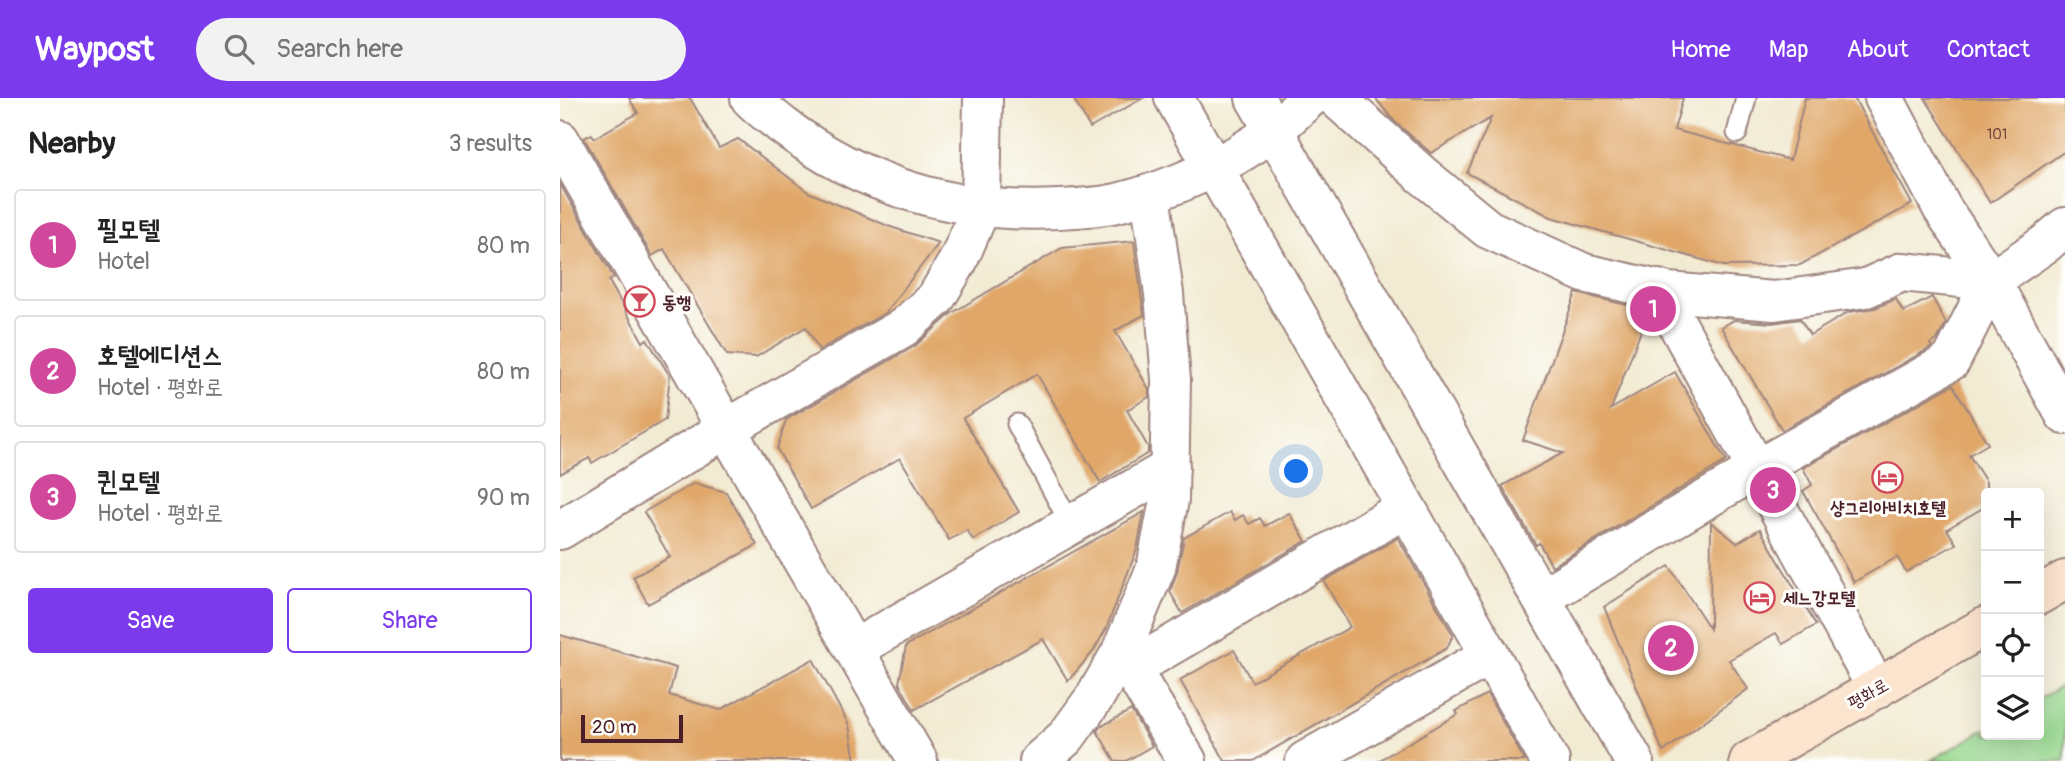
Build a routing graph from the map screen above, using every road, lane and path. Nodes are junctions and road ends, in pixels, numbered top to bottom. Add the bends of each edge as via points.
1 (750, 98) edge
2 (983, 98) edge
3 (1174, 98) edge
4 (1255, 98) edge
5 (1310, 98) edge
6 (1336, 98) edge
7 (1746, 98) edge
8 (1884, 98) edge
9 (1273, 130) junction
10 (1737, 133) dead end
11 (560, 140) edge
12 (1213, 168) junction
13 (1150, 194) junction
14 (981, 208) junction
15 (2065, 227) edge
16 (1991, 281) junction
17 (1657, 289) junction
18 (2065, 415) edge
19 (1017, 424) dead end
20 (726, 429) junction
21 (1170, 468) junction
22 (1755, 470) junction
23 (1406, 508) junction
24 (1071, 525) junction
25 (560, 530) edge
26 (2065, 580) edge
27 (2044, 593) edge
28 (1541, 598) junction
29 (1981, 629) edge
30 (854, 649) junction
31 (1490, 655) junction
32 (1127, 660) junction
33 (1877, 689) junction
34 (918, 761) edge
35 (1039, 761) edge
36 (1187, 761) edge
37 (1305, 761) edge
38 (1550, 761) edge
39 (1634, 761) edge
40 (1749, 761) edge

1 - 14 street via 805,143 860,174 919,195
2 - 14 street
3 - 12 street
4 - 9 street
5 - 9 street
6 - 17 street via 1488,229 1584,273
7 - 10 lane
8 - 16 street via 1942,208
9 - 12 street
9 - 28 street
11 - 20 street
12 - 13 street
12 - 23 street
13 - 14 street via 1076,208
13 - 21 street via 1170,367
14 - 20 street via 936,298 904,327
15 - 16 street
16 - 17 street via 1902,272 1866,288 1774,301
16 - 18 street
16 - 22 street via 1951,361
17 - 22 street
19 - 24 lane
20 - 25 street
20 - 30 street
21 - 24 street
21 - 32 street via 1156,568
22 - 28 street
22 - 33 street
23 - 31 street
23 - 32 street
24 - 30 street
26 - 27 street
28 - 39 street
29 - 33 street, 평화로
30 - 34 street
31 - 37 street
31 - 38 street
32 - 35 street via 1066,737
32 - 36 street
33 - 40 street, 평화로

